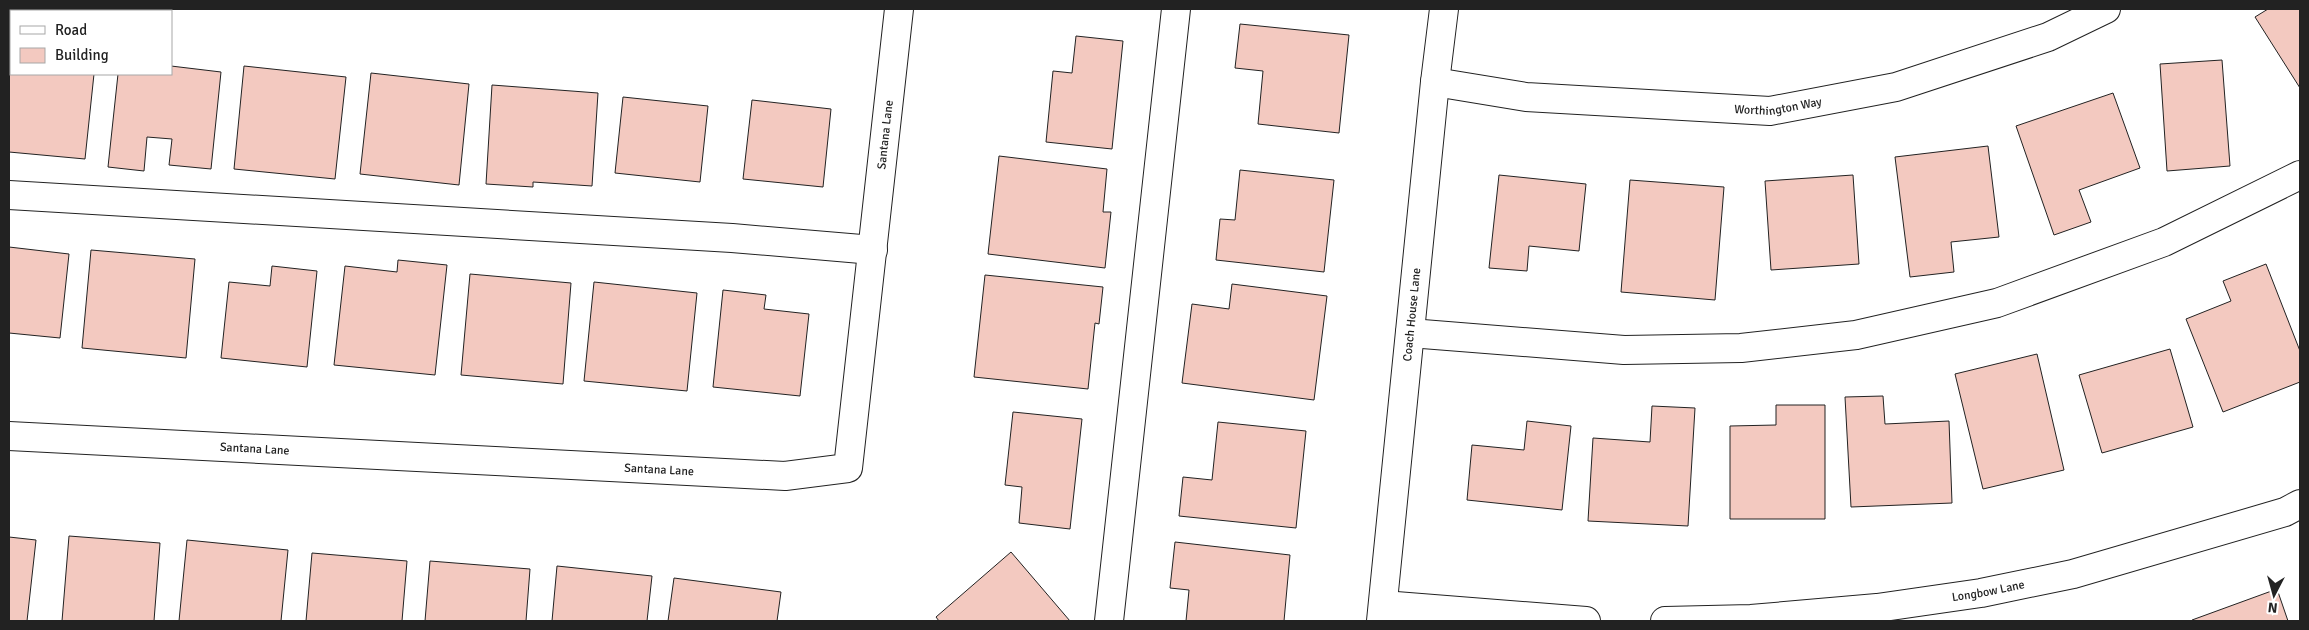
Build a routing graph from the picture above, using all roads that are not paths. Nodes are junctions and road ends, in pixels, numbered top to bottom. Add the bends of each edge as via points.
1 (899, 9) edge
2 (1176, 9) edge
3 (1444, 9) edge
4 (2106, 9) edge
5 (1435, 82) junction
6 (2300, 175) edge
7 (9, 195) edge
8 (872, 250) junction
9 (1410, 333) junction
10 (9, 436) edge
11 (2300, 504) edge
12 (1382, 613) edge
13 (1109, 621) edge
14 (1586, 621) edge
15 (1665, 621) edge

1 - 8 street, Santana Lane
2 - 13 street
3 - 5 street, Coach House Lane
4 - 5 street, Worthington Way via 2048,37 1896,87 1770,111 1526,97
5 - 9 street, Coach House Lane
6 - 9 street via 2164,242 1997,303 1856,335 1741,348 1624,350
7 - 8 street via 732,238
8 - 10 street, Santana Lane via 848,468 785,476
9 - 12 street, Coach House Lane
11 - 15 street, Longbow Lane via 2285,512 2073,574 1981,593 1868,609 1751,619
12 - 14 street

